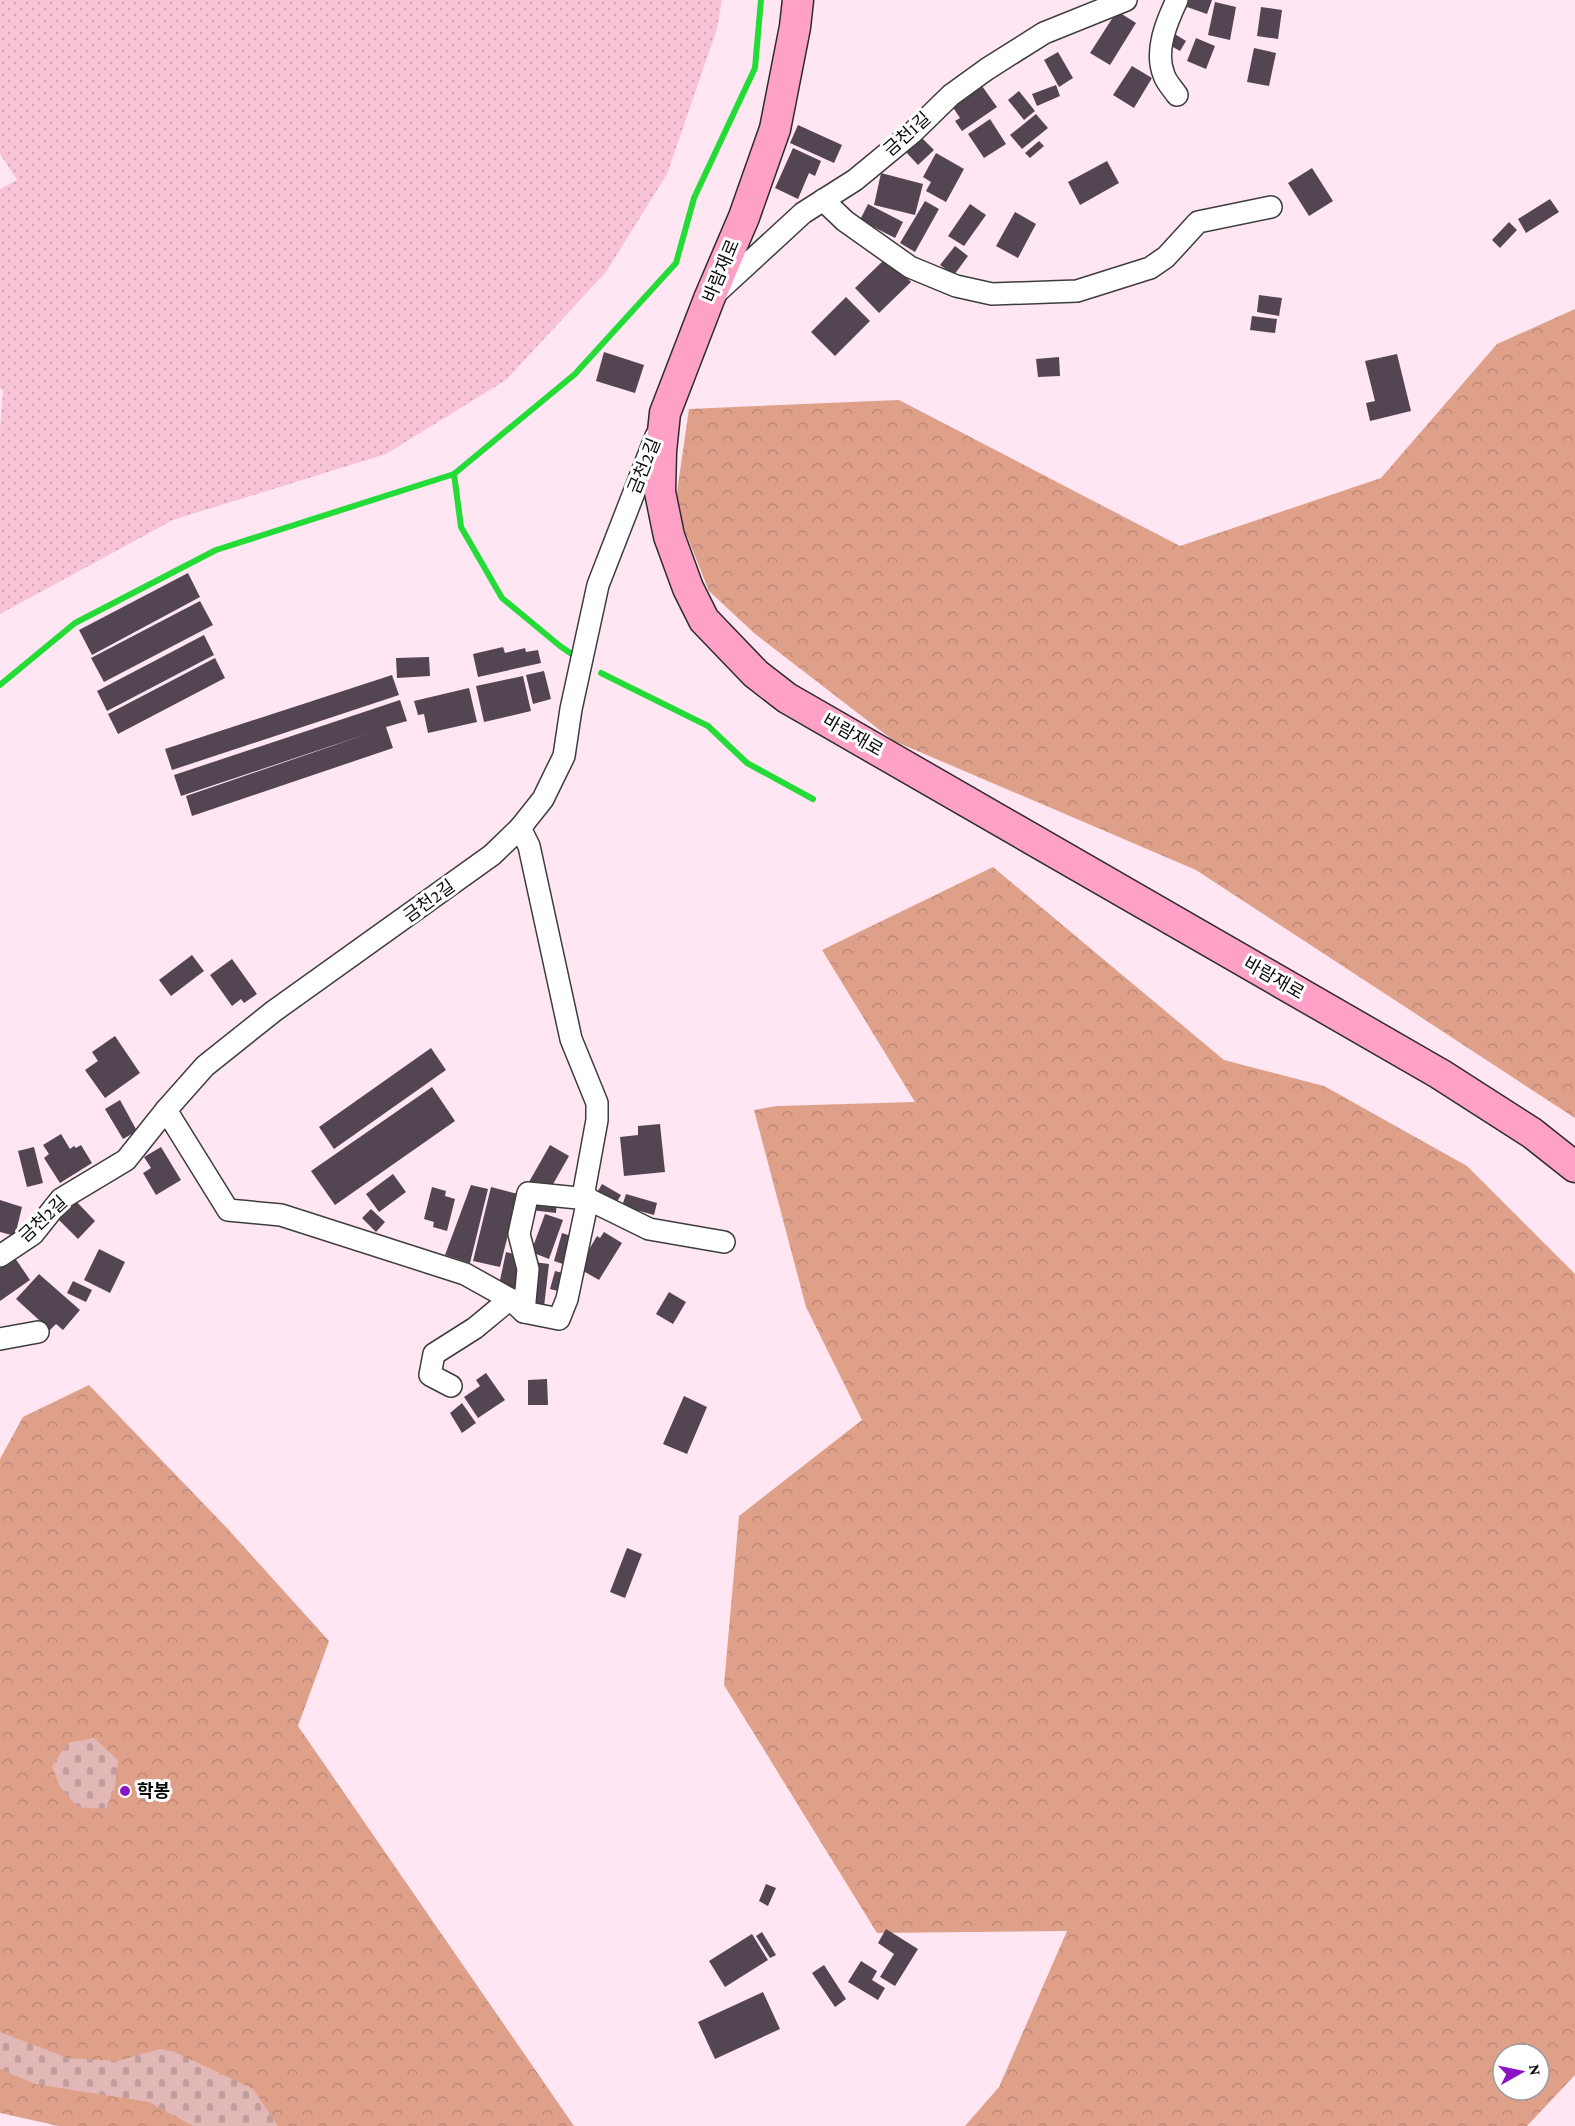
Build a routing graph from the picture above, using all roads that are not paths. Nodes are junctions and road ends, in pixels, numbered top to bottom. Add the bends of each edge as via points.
1 (798, 0) edge
2 (1126, 0) edge
3 (1177, 0) edge
4 (1177, 95) dead end
5 (823, 200) junction
6 (1271, 207) dead end
7 (709, 299) junction
8 (665, 413) junction
9 (520, 828) junction
10 (166, 1110) junction
11 (1575, 1167) edge
12 (588, 1200) junction
13 (723, 1242) dead end
14 (0, 1256) edge
15 (517, 1305) junction
16 (38, 1332) dead end
17 (0, 1339) edge
18 (451, 1386) dead end

1 - 7 street, 바람재로 via 775,129
2 - 5 street, 금천1길 via 1044,33 987,69 951,94 912,133 855,180
3 - 4 street via 1162,38 1161,63 1164,76
5 - 6 street via 845,221 910,267 956,286 992,294 1077,291 1150,268 1166,257 1198,222
5 - 7 street, 금천1길 via 803,213
7 - 8 street, 바람재로
8 - 9 street, 금천2길 via 598,585 564,756 543,799
8 - 11 street, 바람재로 via 660,492 669,536 704,620 756,674 788,698 1440,1074 1532,1133
9 - 10 street, 금천2길 via 492,855 274,1011 205,1066
9 - 12 street via 529,846 572,1039 597,1103 584,1191
10 - 14 street, 금천2길 via 126,1160 62,1199 33,1234
10 - 15 street via 228,1210 281,1215 465,1274
12 - 13 street via 649,1229
12 - 15 street via 567,1299 559,1319
12 - 15 street via 528,1193 519,1234 528,1269
15 - 18 street via 434,1354 430,1375
16 - 17 street

